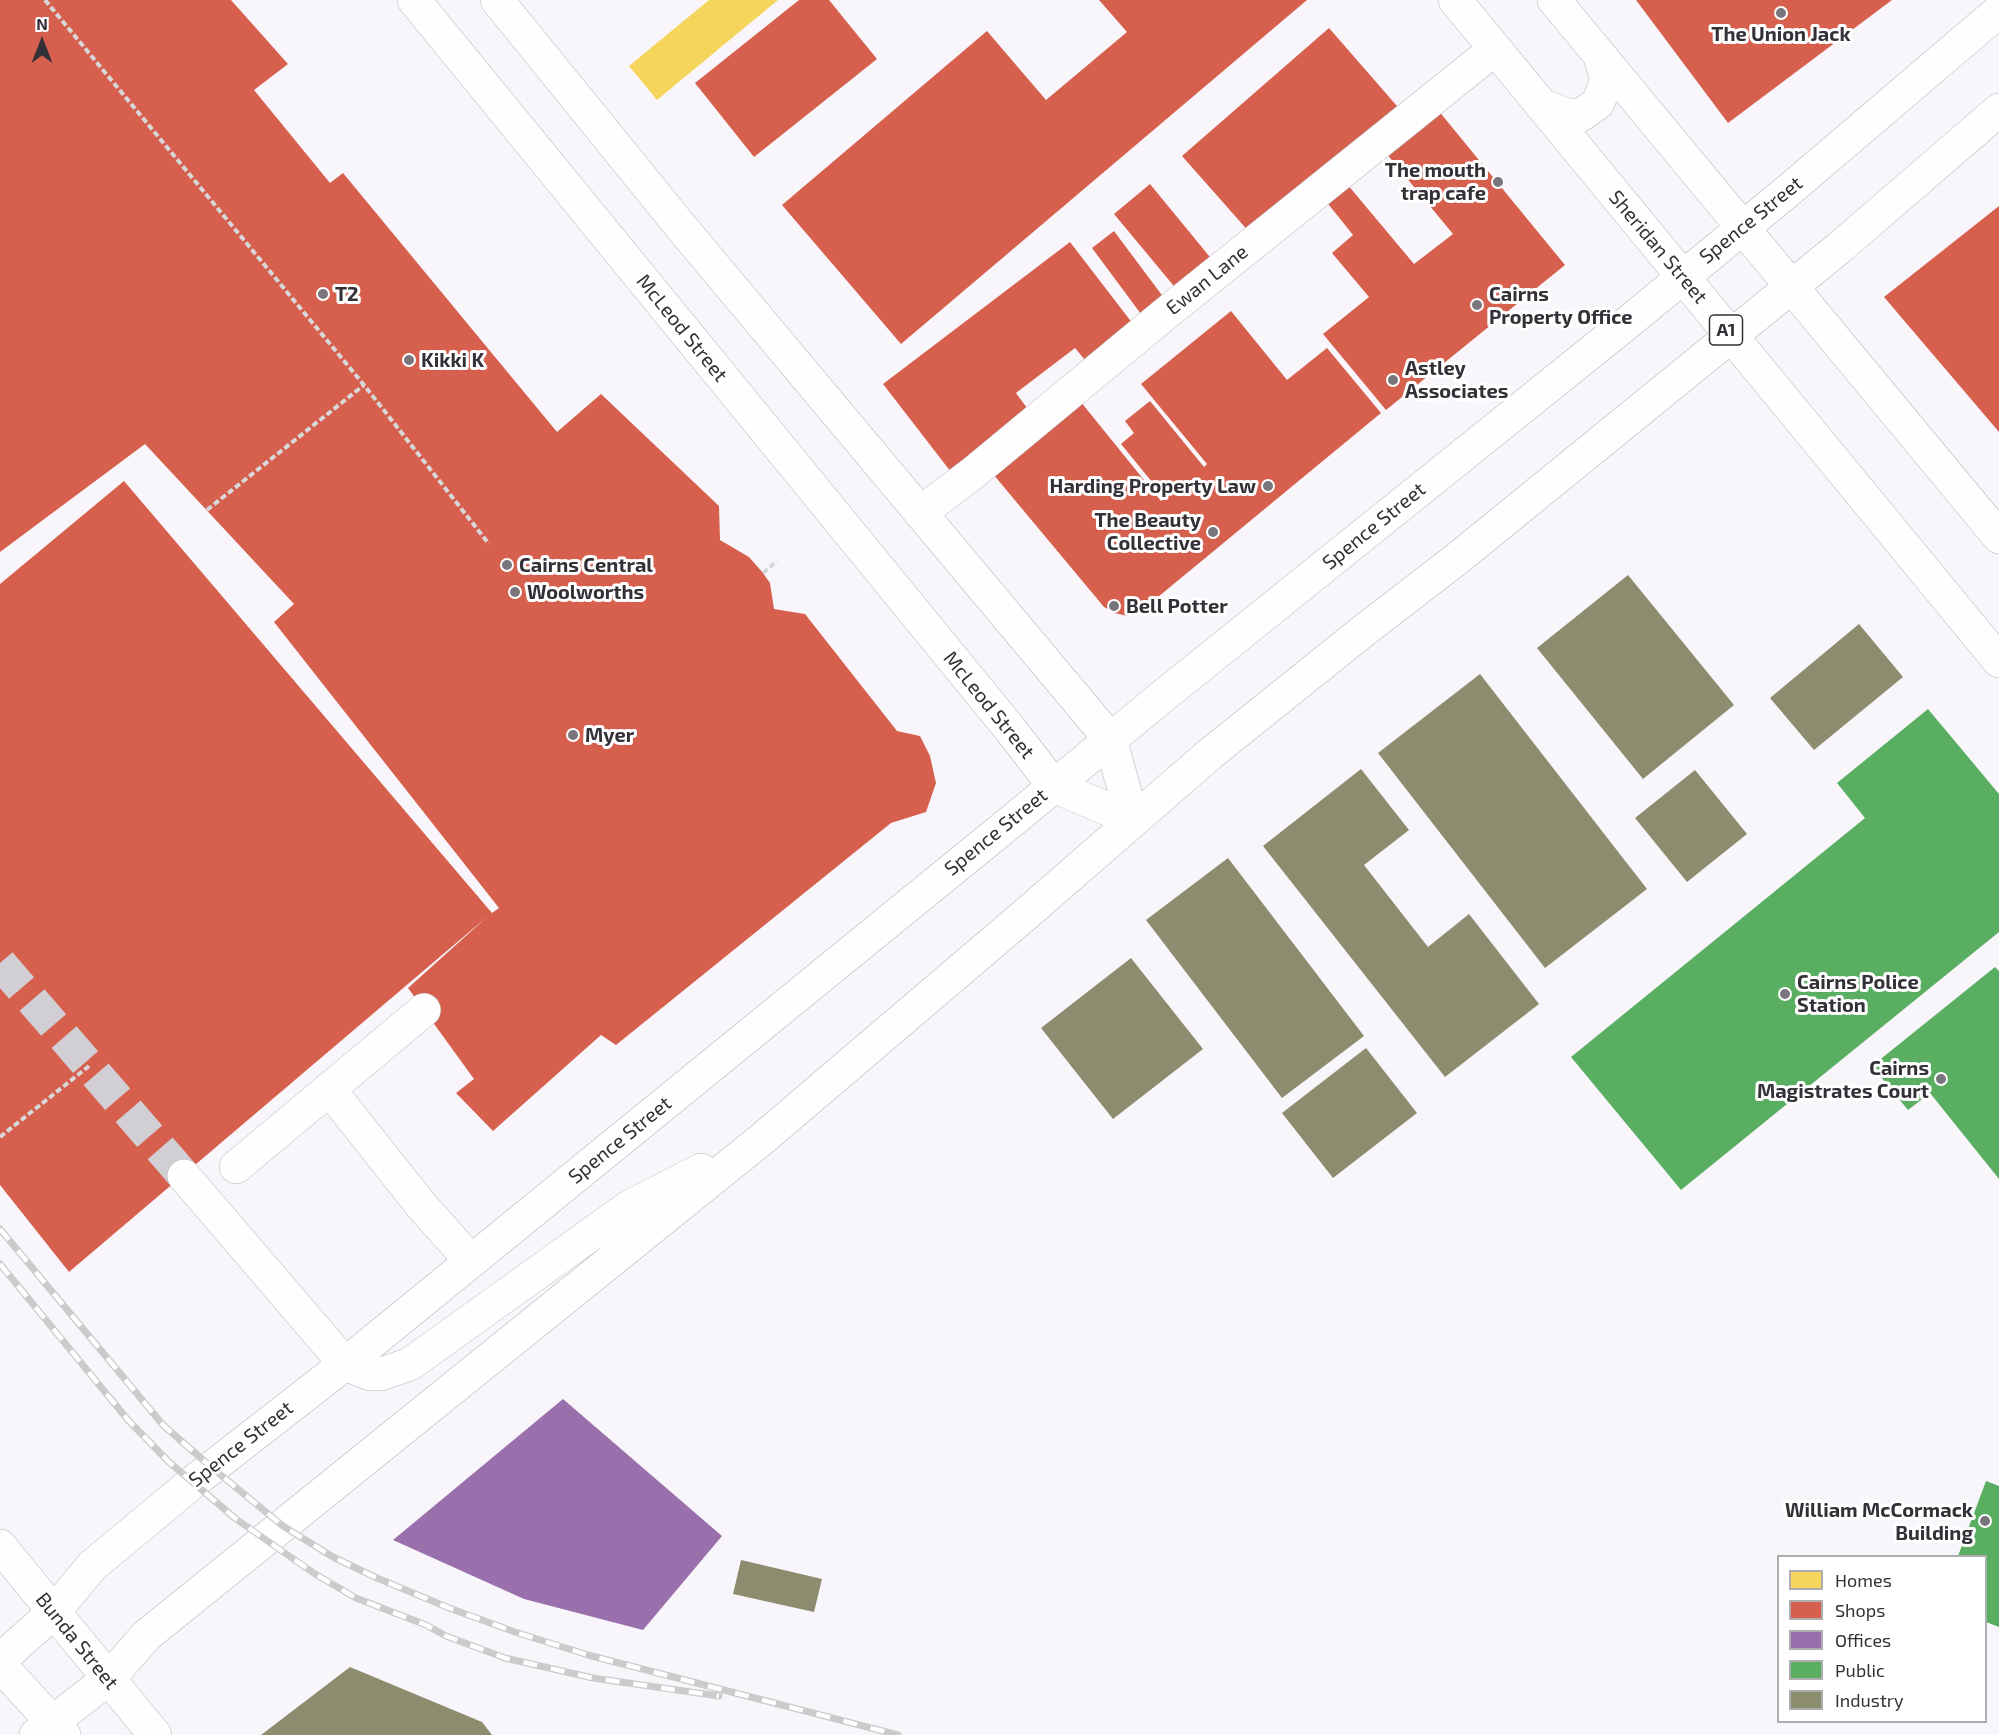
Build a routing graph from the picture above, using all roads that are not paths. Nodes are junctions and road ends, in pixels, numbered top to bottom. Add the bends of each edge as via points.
1 (414, 0) edge
2 (496, 0) edge
3 (1455, 0) edge
4 (1554, 0) edge
5 (1999, 10) edge
6 (1495, 49) junction
7 (1600, 57) junction
8 (1542, 105) junction
9 (1999, 110) edge
10 (1742, 227) junction
11 (1683, 277) junction
12 (1791, 287) junction
13 (1731, 336) junction
14 (920, 513) junction
15 (1999, 537) edge
16 (1999, 661) edge
17 (1110, 739) junction
18 (1054, 786) junction
19 (1133, 820) junction
20 (424, 1010) dead end
21 (329, 1089) junction
22 (762, 1139) junction
23 (237, 1167) dead end
24 (184, 1176) tunnel mouth
25 (471, 1262) junction
26 (345, 1364) junction
27 (0, 1546) edge
28 (54, 1612) junction
29 (0, 1660) edge
30 (0, 1665) edge
31 (108, 1679) junction
32 (51, 1731) edge
33 (155, 1735) edge

1 - 18 main road, McLeod Street
2 - 14 main road
3 - 6 main road, Sheridan Street / A1
4 - 7 main road
5 - 10 main road, Spence Street
6 - 8 main road, Sheridan Street / A1
6 - 14 main road, Ewan Lane
7 - 8 main road via 1607,80 1598,103 1581,115 1567,115
7 - 10 main road
8 - 11 main road, Sheridan Street / A1
9 - 12 main road
10 - 11 main road, Spence Street
10 - 12 main road
11 - 13 main road, Sheridan Street / A1
11 - 17 main road, Spence Street
12 - 13 main road
12 - 15 main road
13 - 16 main road, Sheridan Street / A1
13 - 19 main road
14 - 17 main road
17 - 18 main road, Spence Street
17 - 19 main road
18 - 19 main road, McLeod Street
18 - 25 main road, Spence Street
19 - 22 main road
20 - 21 main road
21 - 23 main road
21 - 25 main road
22 - 26 main road via 629,1207 410,1364 370,1374
22 - 31 main road via 147,1635
24 - 26 main road
25 - 26 main road, Spence Street
26 - 28 main road, Spence Street via 211,1467 92,1566
27 - 28 main road, Bunda Street
28 - 29 main road, Spence Street
28 - 31 main road, Bunda Street
30 - 32 main road
31 - 32 main road
31 - 33 main road, Bunda Street

